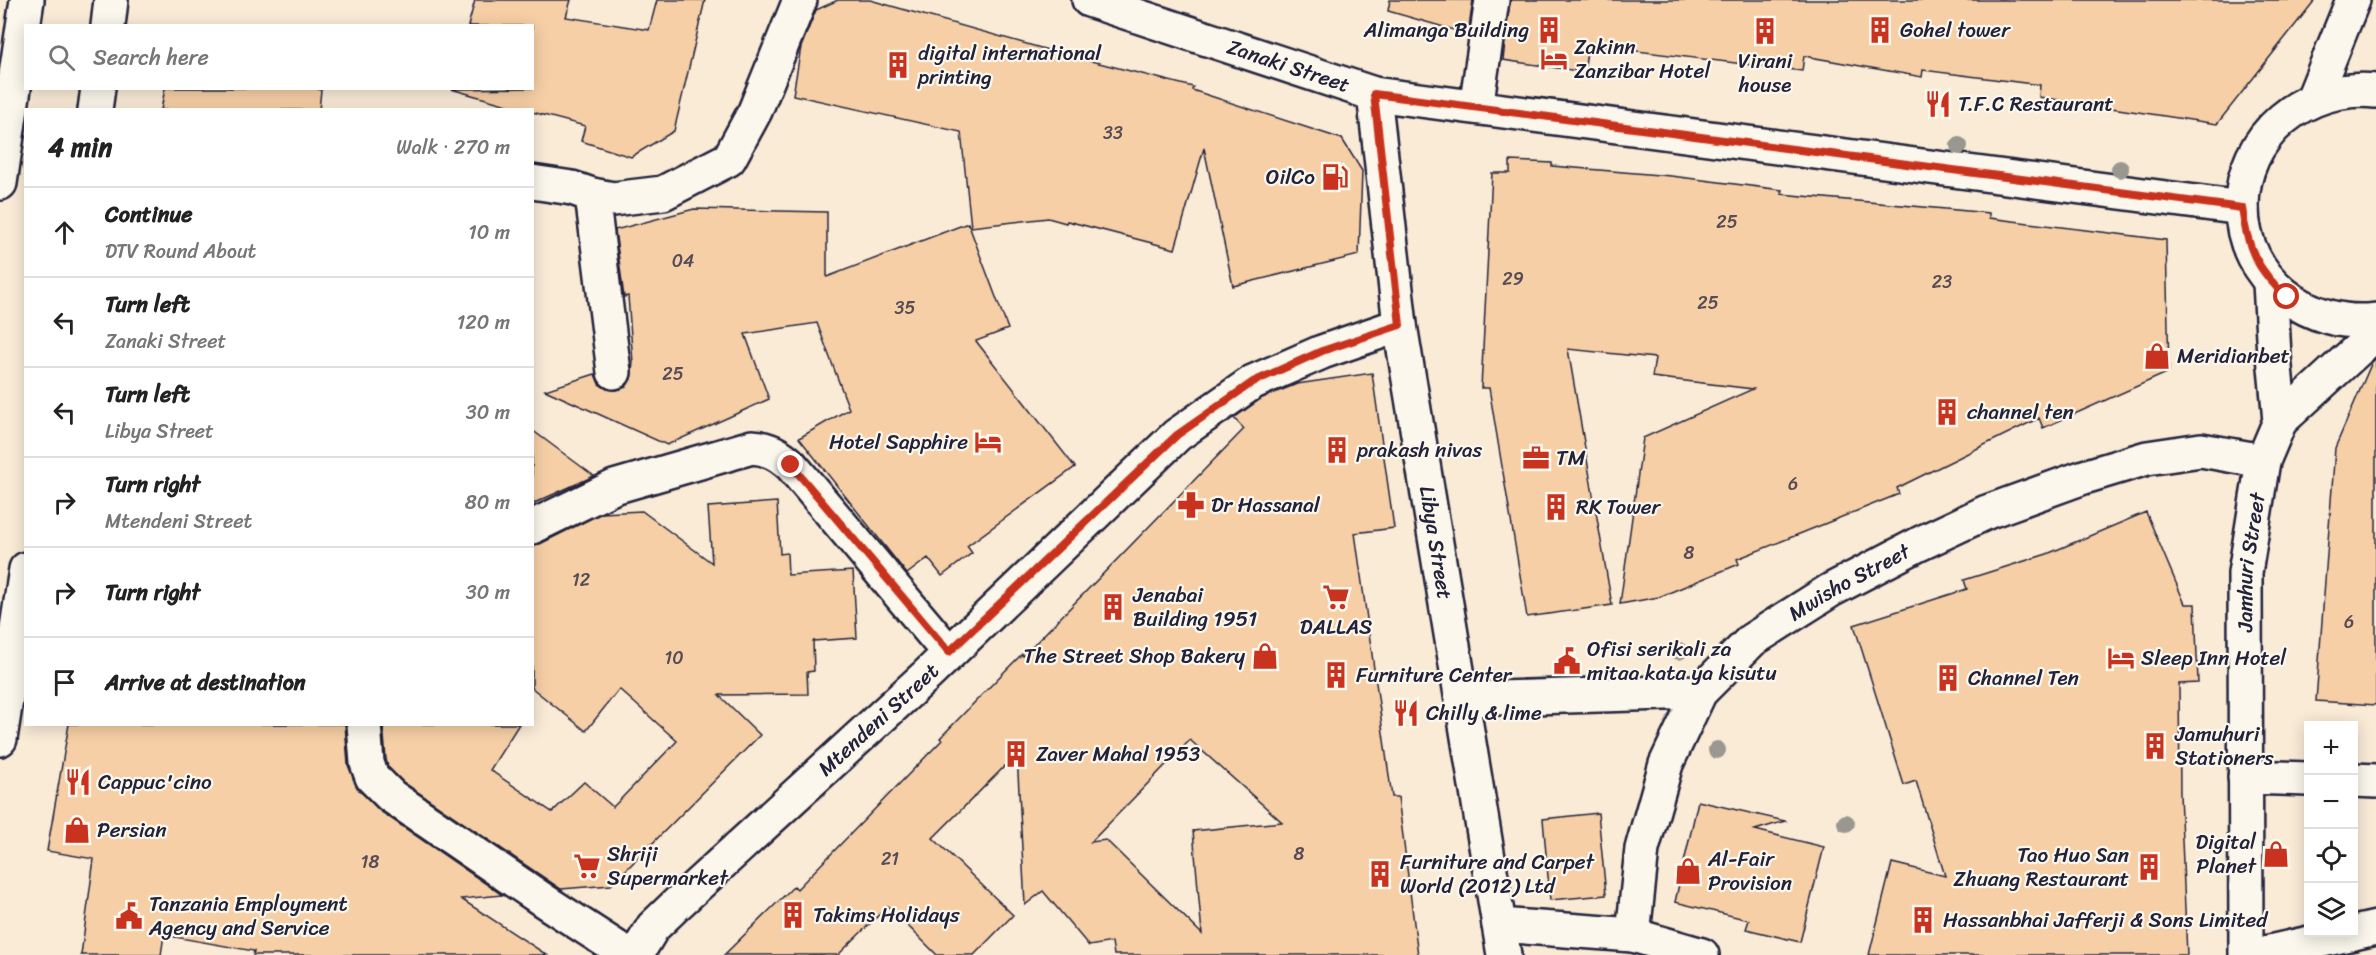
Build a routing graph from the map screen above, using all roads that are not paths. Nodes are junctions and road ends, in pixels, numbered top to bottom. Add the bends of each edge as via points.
1 (27, 0) edge
2 (111, 0) edge
3 (800, 0) edge
4 (1089, 0) edge
5 (1492, 0) edge
6 (2353, 0) edge
7 (108, 24) edge
8 (98, 90) edge
9 (2376, 91) edge
10 (1374, 94) junction
11 (2313, 99) junction
12 (1476, 107) junction
13 (95, 108) edge
14 (534, 182) edge
15 (0, 183) edge
16 (592, 195) junction
17 (2242, 208) junction
18 (2270, 282) junction
19 (2376, 320) edge
20 (1400, 325) junction
21 (2376, 333) edge
22 (614, 372) dead end
23 (2280, 421) junction
24 (2263, 461) junction
25 (534, 526) edge
26 (24, 583) edge
27 (949, 652) junction
28 (1700, 692) junction
29 (1462, 699) junction
30 (364, 726) edge
31 (0, 739) edge
32 (2245, 777) junction
33 (2304, 779) edge
34 (2358, 780) edge
35 (2376, 781) edge
36 (2376, 928) edge
37 (1633, 935) junction
38 (1501, 940) edge
39 (628, 955) edge
40 (636, 955) edge
41 (1702, 955) edge
42 (2246, 955) edge
43 (2256, 955) edge

1 - 15 main road
2 - 7 main road
3 - 16 main road via 755,111 729,159 663,193 614,199
4 - 10 main road, Zanaki Street
5 - 12 main road
6 - 11 main road
8 - 13 main road
9 - 11 main road via 2348,90
10 - 12 main road, Zanaki Street
10 - 20 main road, Libya Street
11 - 17 main road via 2283,117 2261,142 2247,174
12 - 17 main road, Zanaki Street
14 - 16 main road
16 - 22 main road
17 - 18 main road via 2249,247
18 - 19 main road via 2307,310 2328,318
18 - 23 main road, Jamhuri Street
20 - 27 main road, Mtendeni Street via 1322,351 1253,382 1177,435
20 - 29 main road, Libya Street
21 - 23 main road
23 - 24 main road, Jamhuri Street
24 - 28 main road, Mwisho Street via 2201,450 2147,458 1987,512 1821,596 1752,640
24 - 32 main road, Jamhuri Street via 2245,573
25 - 27 main road via 614,487 752,447 764,448 791,465
26 - 31 main road
27 - 40 main road, Mtendeni Street via 653,927
28 - 29 main road
28 - 37 main road, Mwisho Street via 1666,764 1642,849
29 - 38 main road, Libya Street
30 - 39 main road via 372,777 391,796
32 - 33 main road
32 - 42 main road, Jamhuri Street
34 - 35 main road
36 - 43 main road
37 - 38 main road
37 - 41 main road

